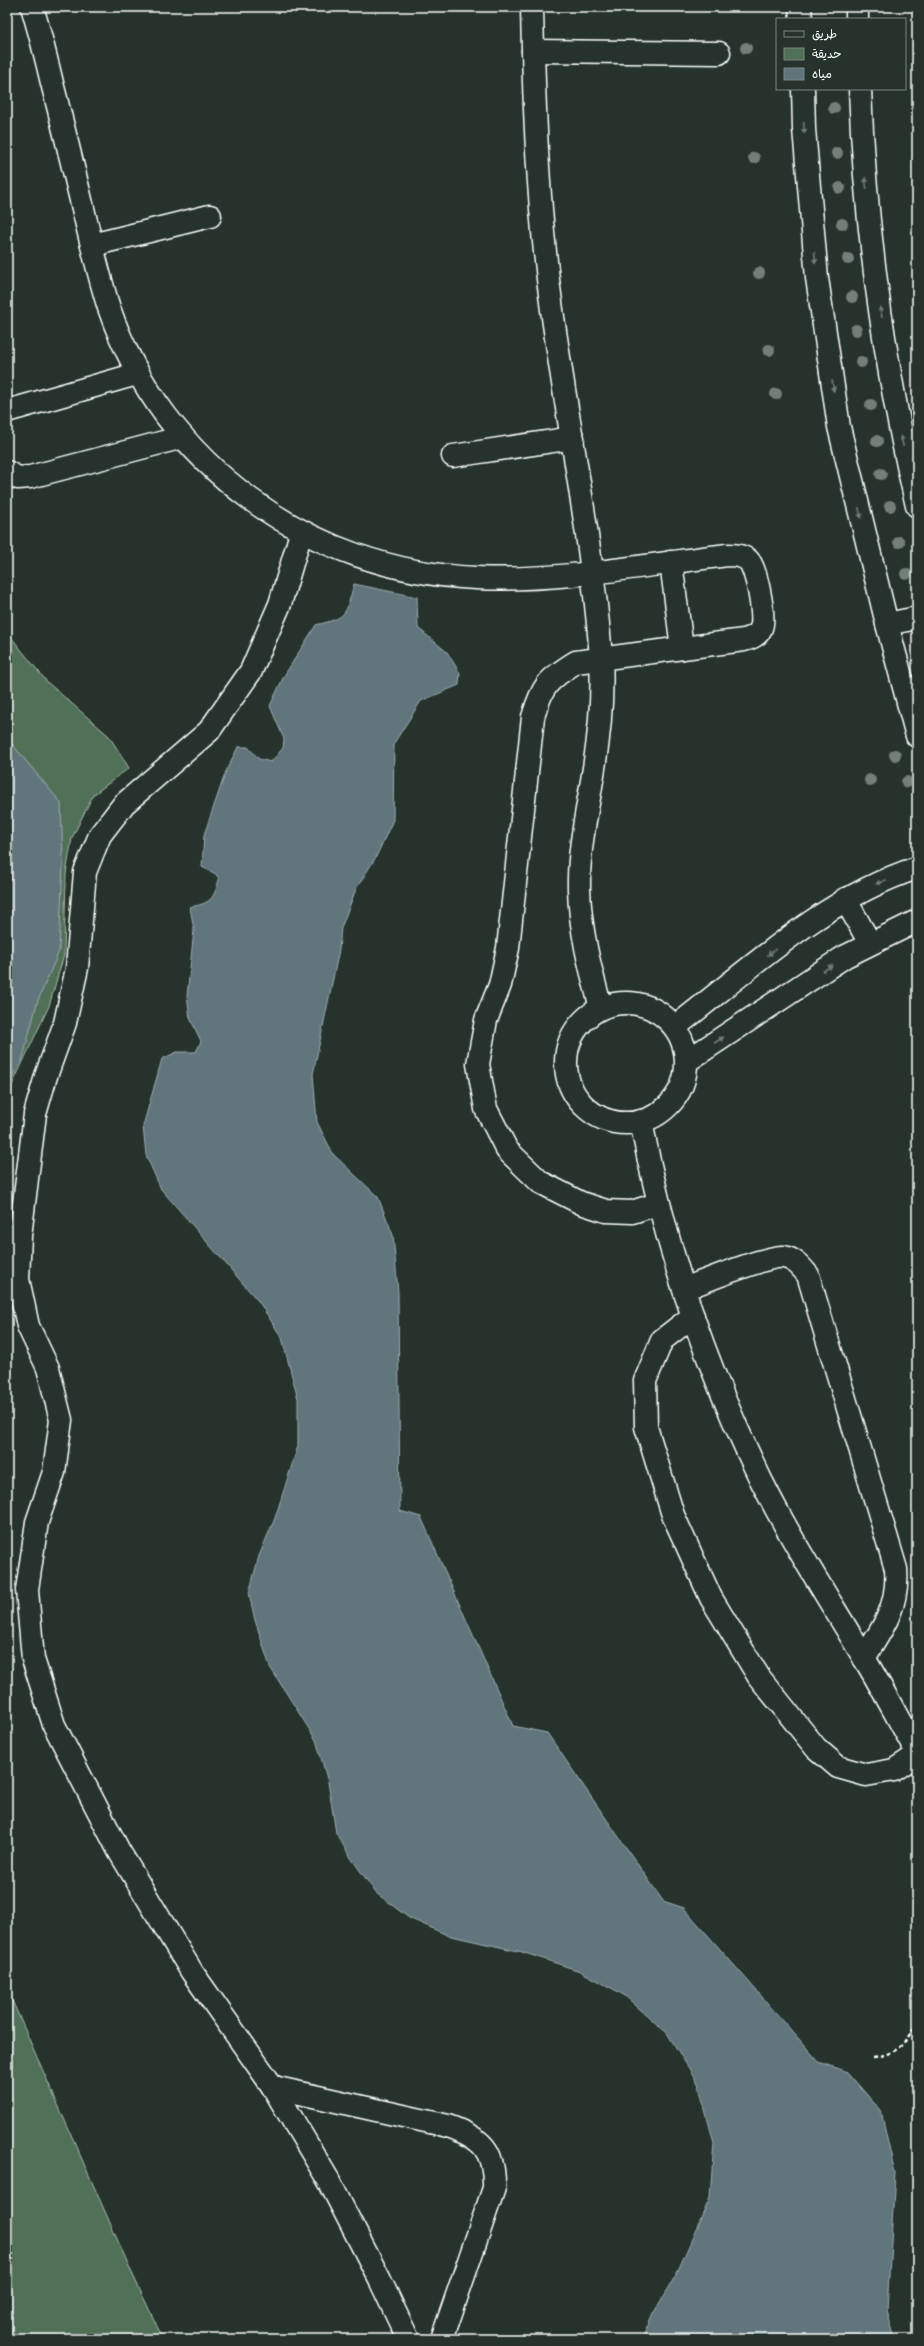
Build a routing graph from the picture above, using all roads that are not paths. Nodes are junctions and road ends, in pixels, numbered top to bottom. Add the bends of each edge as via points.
1 (32, 7) edge
2 (532, 7) edge
3 (800, 7) edge
4 (857, 7) edge
5 (801, 18) edge
6 (857, 18) edge
7 (533, 51) junction
8 (719, 53) dead end
9 (803, 90) edge
10 (860, 90) edge
11 (210, 216) dead end
12 (92, 245) junction
13 (137, 374) junction
14 (7, 412) edge
15 (183, 437) junction
16 (574, 438) junction
17 (453, 456) dead end
18 (7, 472) edge
19 (917, 506) edge
20 (301, 533) junction
21 (671, 562) junction
22 (593, 571) junction
23 (917, 618) edge
24 (887, 624) junction
25 (682, 648) junction
26 (601, 660) junction
27 (917, 736) edge
28 (917, 868) edge
29 (845, 899) junction
30 (917, 921) edge
31 (870, 943) junction
32 (601, 1008) junction
33 (675, 1027) junction
34 (687, 1061) junction
35 (641, 1121) junction
36 (657, 1204) junction
37 (684, 1289) junction
38 (693, 1316) junction
39 (864, 1658) junction
40 (917, 1752) edge
41 (917, 1755) edge
42 (273, 2088) junction
43 (408, 2339) edge
44 (442, 2339) edge

1 - 12 street
2 - 7 street
3 - 5 street
4 - 6 street
7 - 8 street
7 - 16 street via 539,180 552,310
9 -> 24 street via 817,278 839,427
19 -> 10 street via 897,421 875,275 861,129
11 - 12 street
12 - 13 street via 109,308
13 - 14 street
13 - 15 street
15 - 18 street via 30,477 18,478
15 - 20 street via 219,473 258,506
16 - 17 street
16 - 22 street
20 - 22 street via 357,556 422,572 474,578 534,578
20 - 42 street via 280,604 252,671 209,731 124,804 100,835 85,872 75,975 65,1023 35,1114 20,1236 18,1279 28,1326 48,1368 60,1420 54,1472 37,1522 27,1590 33,1659 54,1725 119,1851 192,1972
21 - 22 street
21 - 25 street
21 - 25 street via 727,555 739,555 749,560 755,570 762,617 761,628 754,636 744,640
22 - 26 street
23 - 24 street
24 - 27 street
25 - 26 street
26 - 32 street via 602,710 583,827 579,888 584,949
26 - 36 street via 576,662 556,674 540,693 533,717 508,948 500,985 486,1020 478,1064 486,1109 507,1150 540,1182 581,1203 606,1211 632,1212
28 -> 29 street
29 - 31 street
29 -> 33 street
30 - 31 street
34 -> 31 street via 844,957
32 - 33 street via 621,1003 641,1005 659,1013
32 - 35 street via 584,1019 572,1034 566,1053 566,1074 573,1092 585,1108 602,1119 622,1124
33 - 34 street via 683,1043
34 - 35 street via 684,1082 675,1100 660,1113
35 - 36 street
36 - 37 street
37 - 38 street
37 - 39 street via 783,1257 798,1264 808,1275 896,1569 898,1586 895,1601 886,1623
38 - 39 street via 761,1480 810,1571
38 - 41 street via 662,1340 645,1381 646,1427 673,1515 711,1598 759,1677 816,1748 838,1767 866,1775 894,1770
39 - 40 street
42 - 43 street via 329,2181
42 - 44 street via 448,2126 468,2133 485,2148 495,2167 494,2188

